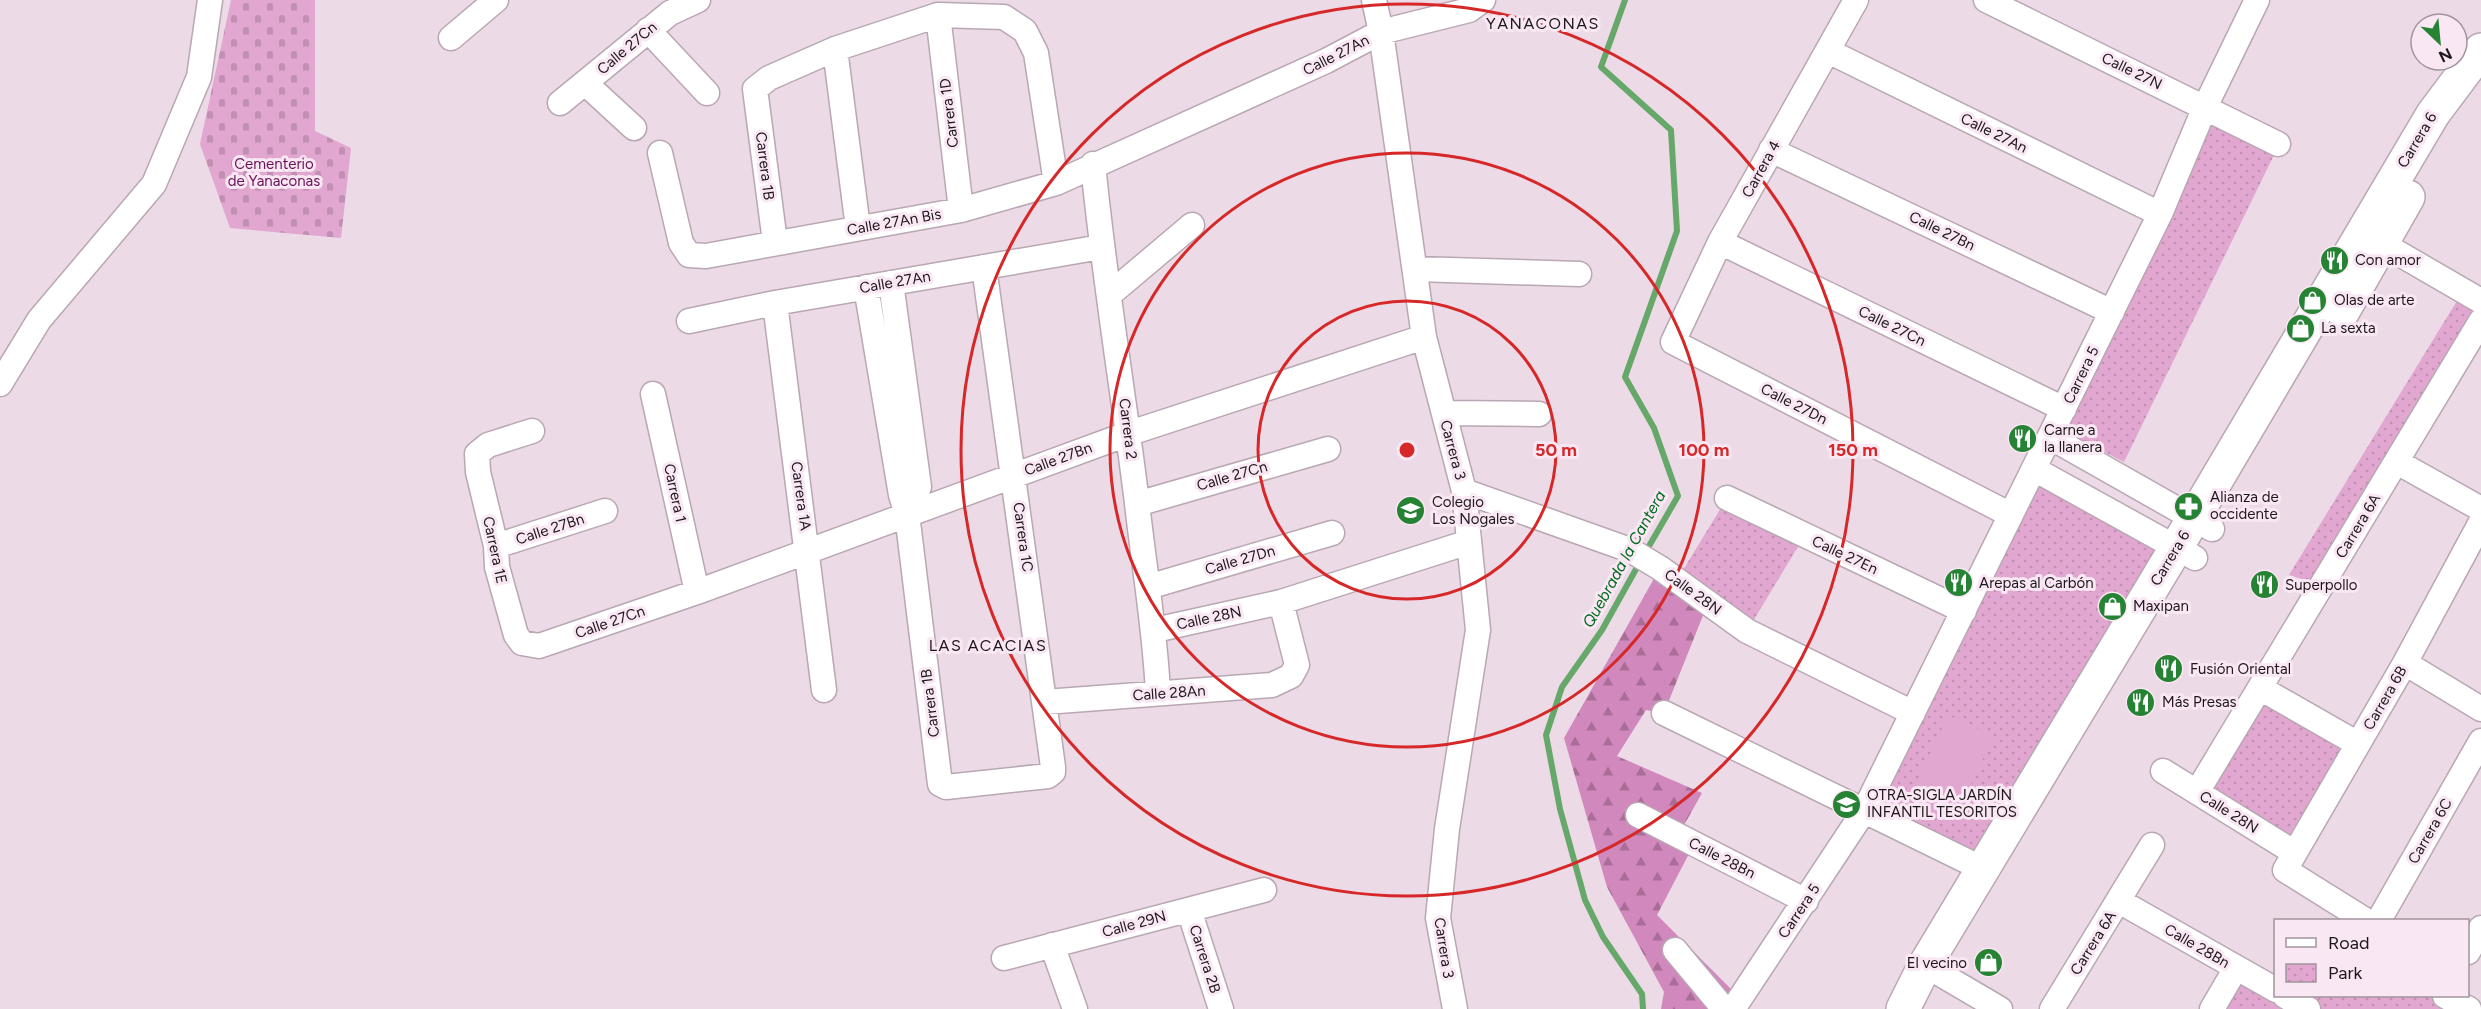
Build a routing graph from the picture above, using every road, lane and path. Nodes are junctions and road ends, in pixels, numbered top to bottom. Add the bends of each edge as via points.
1 (210, 0) edge
2 (496, 0) edge
3 (698, 0) edge
4 (1374, 0) edge
5 (1483, 0) edge
6 (1856, 0) edge
7 (2257, 0) edge
8 (1995, 2) edge
9 (938, 15) junction
10 (648, 30) junction
11 (1381, 32) junction
12 (451, 38) dead end
13 (835, 49) junction
14 (2481, 50) edge
15 (1828, 51) junction
16 (2481, 77) edge
17 (585, 83) junction
18 (707, 93) dead end
19 (560, 104) dead end
20 (2205, 107) junction
21 (634, 128) dead end
22 (2278, 144) dead end
23 (1771, 150) junction
24 (660, 153) dead end
25 (1093, 164) junction
26 (1056, 183) junction
27 (961, 210) junction
28 (2160, 214) junction
29 (1192, 225) dead end
30 (858, 228) junction
31 (2373, 238) junction
32 (775, 242) junction
33 (1720, 242) junction
34 (1101, 247) junction
35 (984, 267) junction
36 (1416, 269) junction
37 (1579, 274) dead end
38 (891, 283) junction
39 (866, 287) junction
40 (1109, 295) junction
41 (2481, 301) edge
42 (775, 303) junction
43 (2112, 312) junction
44 (689, 321) dead end
45 (2481, 321) edge
46 (1424, 337) junction
47 (1673, 342) joint
48 (0, 384) edge
49 (654, 394) dead end
50 (2064, 409) junction
51 (1444, 413) junction
52 (1539, 414) dead end
53 (532, 430) dead end
54 (1130, 433) junction
55 (2050, 436) junction
56 (1328, 449) dead end
57 (2397, 462) junction
58 (2034, 469) junction
59 (1015, 475) junction
60 (1464, 491) junction
61 (1727, 498) dead end
62 (1137, 504) junction
63 (2481, 509) edge
64 (605, 511) dead end
65 (907, 514) junction
66 (2011, 515) junction
67 (2481, 522) edge
68 (2203, 524) junction
69 (1332, 533) dead end
70 (1469, 542) junction
71 (496, 546) junction
72 (808, 550) junction
73 (2186, 553) junction
74 (1148, 587) junction
75 (697, 592) junction
76 (1281, 602) junction
77 (1964, 611) junction
78 (1155, 630) junction
79 (522, 643) joint
80 (2405, 663) junction
81 (2260, 688) junction
82 (824, 690) dead end
83 (1158, 693) junction
84 (1045, 702) junction
85 (2481, 709) edge
86 (1664, 713) dead end
87 (1913, 713) junction
88 (2481, 741) edge
89 (2358, 744) junction
90 (2163, 771) dead end
91 (1053, 772) joint
92 (2197, 792) junction
93 (1864, 812) junction
94 (1638, 815) dead end
95 (2152, 845) dead end
96 (2290, 862) junction
97 (1983, 869) junction
98 (1264, 890) dead end
99 (1806, 901) junction
100 (2119, 901) junction
101 (1189, 910) junction
102 (2362, 919) edge
103 (2380, 919) edge
104 (2481, 928) edge
105 (1053, 945) junction
106 (1675, 950) dead end
107 (2469, 950) edge
108 (1004, 958) dead end
109 (2236, 968) junction
110 (1935, 971) junction
111 (2274, 989) edge
112 (2286, 997) edge
113 (2447, 997) edge
114 (1075, 1009) edge
115 (1220, 1009) edge
116 (1455, 1009) edge
117 (1725, 1009) edge
118 (1733, 1009) edge
119 (1902, 1009) edge
120 (1928, 1009) edge
121 (2000, 1009) edge
122 (2052, 1009) edge
123 (2212, 1009) edge
124 (2308, 1009) edge
125 (2469, 1009) edge

1 - 48 street via 199,77 154,184 39,320
2 - 12 street
3 - 10 street, Calle 27Cn via 669,13
4 - 11 street, Carrera 3
5 - 11 street, Calle 27An via 1469,10
6 - 15 street, Carrera 4
7 - 20 street, Carrera 5
8 - 20 street, Calle 27N
9 - 13 street
9 - 26 street via 1004,17 1025,31 1036,53
9 - 27 street, Carrera 1D
10 - 17 street, Calle 27Cn
10 - 18 street
11 - 25 street, Calle 27An via 1326,61
11 - 36 street, Carrera 3
13 - 30 street
13 - 32 street, Carrera 1B via 769,78 755,89
14 - 31 main road, Carrera 6 via 2433,114
15 - 23 street, Carrera 4
15 - 28 street, Calle 27An
16 - 31 main road, Carrera 6
17 - 19 street, Calle 27Cn
17 - 21 street
20 - 22 street, Calle 27N
20 - 28 street, Carrera 5
23 - 33 street, Carrera 4
23 - 43 street, Calle 27Bn
24 - 32 street, Calle 27An Bis via 681,243 689,255 706,256
25 - 26 street, Calle 27An Bis
25 - 34 street, Carrera 2
26 - 27 street, Calle 27An Bis
27 - 30 street, Calle 27An Bis
28 - 43 street, Carrera 5
29 - 40 street
30 - 32 street, Calle 27An Bis
31 - 41 street
31 - 68 main road, Carrera 6
33 - 47 street, Carrera 4
33 - 50 street, Calle 27Cn
34 - 35 street, Calle 27An
34 - 40 street, Carrera 2
35 - 38 street, Calle 27An
35 - 59 street, Carrera 1C
36 - 37 street
36 - 46 street, Carrera 3
38 - 39 street, Calle 27An
38 - 65 street via 919,487
39 - 42 street, Calle 27An
39 - 65 street, Carrera 1B
40 - 54 street, Carrera 2
42 - 44 street, Calle 27An
42 - 72 street, Carrera 1A
43 - 50 street, Carrera 5
45 - 57 street, Carrera 6A
46 - 51 street, Carrera 3
46 - 54 street, Calle 27Bn
47 - 66 street, Calle 27Dn
49 - 75 street, Carrera 1
50 - 55 street, Carrera 5
51 - 52 street
51 - 60 street, Carrera 3
53 - 71 street, Carrera 1E via 488,445 477,454
54 - 59 street, Calle 27Bn
54 - 62 street, Carrera 2
55 - 58 street, Carrera 5
55 - 68 street
56 - 62 street, Calle 27Cn
57 - 63 street
57 - 81 street, Carrera 6A
58 - 66 street, Carrera 5
58 - 73 street
59 - 65 street, Calle 27Bn
59 - 84 street, Carrera 1C
60 - 70 street, Carrera 3
60 - 87 street, Calle 28N via 1629,550 1747,631
61 - 77 street, Calle 27En
62 - 74 street, Carrera 2
64 - 71 street, Calle 27Bn
65 - 72 street, Calle 27Bn
65 - 91 street, Carrera 1B via 940,784 946,787 1048,776
66 - 77 street, Carrera 5
67 - 80 street, Carrera 6B
68 - 73 main road, Carrera 6
69 - 74 street, Calle 27Dn
70 - 76 street, Calle 28N
70 - 116 street, Carrera 3 via 1478,630 1447,829 1438,918
71 - 79 street, Carrera 1E via 497,567 516,635
72 - 75 street, Calle 27Bn
72 - 82 street, Carrera 1A
73 - 97 main road, Carrera 6
73 - 110 main road, Carrera 6
74 - 78 street, Carrera 2
75 - 79 street, Calle 27Cn via 539,646
76 - 78 street, Calle 28N
76 - 83 street, Calle 28An via 1297,665 1291,676 1272,685
77 - 87 street, Carrera 5
78 - 83 street, Carrera 2
80 - 85 street
80 - 89 street, Carrera 6B
81 - 89 street
81 - 92 street, Carrera 6A
83 - 84 street, Calle 28An
84 - 91 street, Carrera 1C
86 - 93 street
87 - 93 street, Carrera 5
88 - 103 street, Carrera 6C
89 - 96 street, Carrera 6B
90 - 92 street, Calle 28N
92 - 96 street, Calle 28N
93 - 97 street
93 - 99 street, Carrera 5
94 - 99 street, Calle 28Bn
95 - 100 street, Carrera 6A
96 - 102 street, Calle 28N
97 - 110 main road, Carrera 6
98 - 101 street, Calle 29N
99 - 118 street, Carrera 5
100 - 109 street, Calle 28Bn
100 - 122 street, Carrera 6A
101 - 105 street, Calle 29N
101 - 115 street, Carrera 2B
104 - 107 street
105 - 108 street, Calle 29N
105 - 114 street
106 - 117 street
109 - 111 street, Calle 28Bn
109 - 123 street
110 - 119 main road, Carrera 6
110 - 120 main road, Carrera 6
110 - 121 street
112 - 124 street
113 - 125 street

